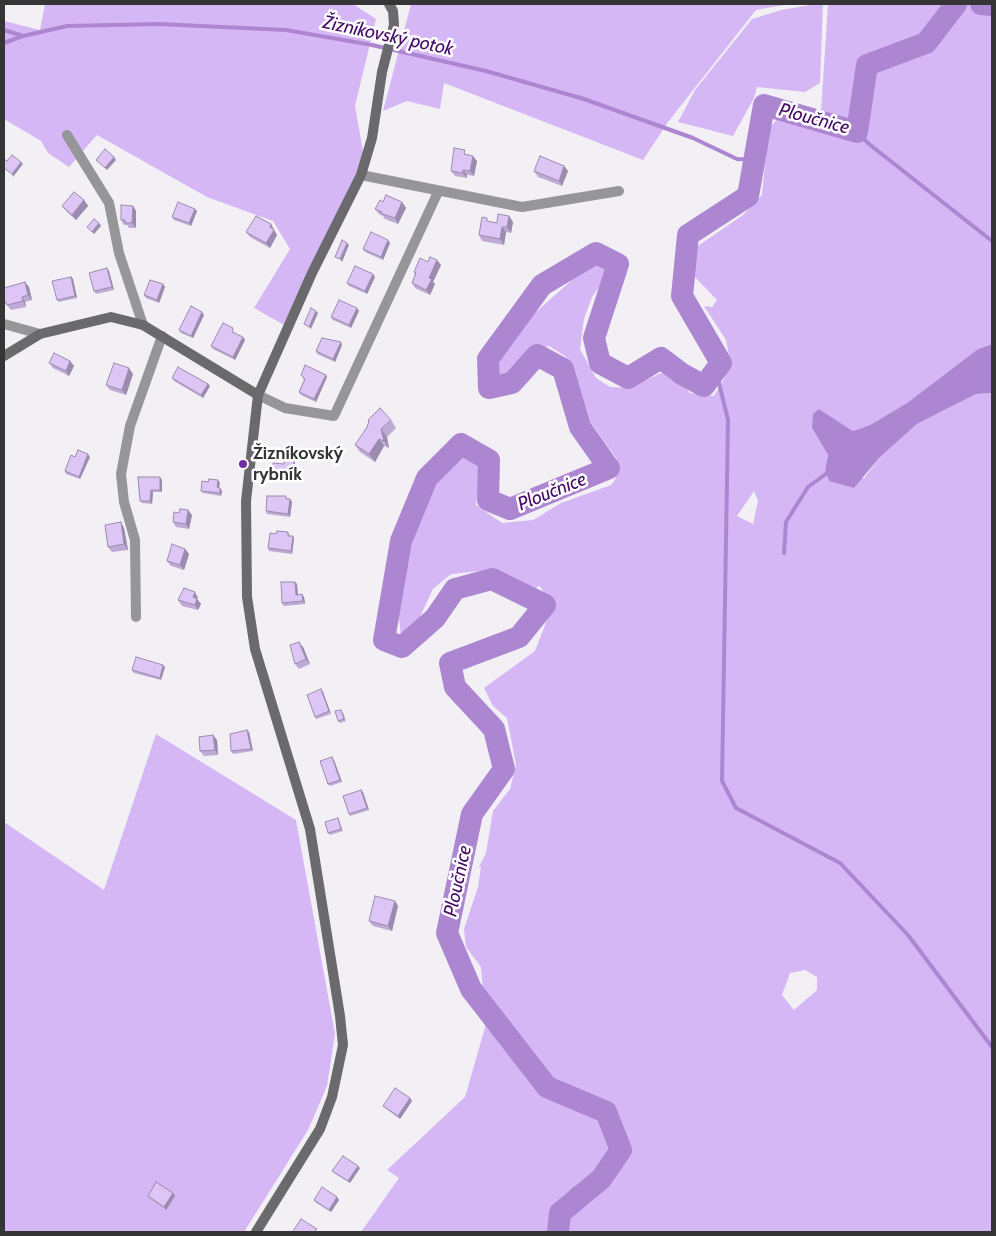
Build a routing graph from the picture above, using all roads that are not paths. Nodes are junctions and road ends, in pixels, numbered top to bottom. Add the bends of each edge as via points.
1 (389, 4) edge
2 (67, 135) dead end
3 (361, 175) junction
4 (619, 191) dead end
5 (438, 192) junction
6 (4, 324) edge
7 (142, 325) junction
8 (40, 334) junction
9 (162, 336) junction
10 (4, 356) edge
11 (258, 395) junction
12 (136, 616) dead end
13 (256, 1232) edge

1 - 3 street via 394,25 382,72 372,138
2 - 7 street via 109,203 119,253
3 - 5 street
3 - 11 street via 312,273
4 - 5 street via 522,207
5 - 11 street via 334,416 285,408
6 - 8 street
7 - 8 street via 111,317
7 - 9 street
8 - 10 street
9 - 11 street
9 - 12 street via 130,426 121,474 124,502 136,540
11 - 13 street via 246,501 247,597 255,650 310,829 343,1045 332,1097 320,1129

